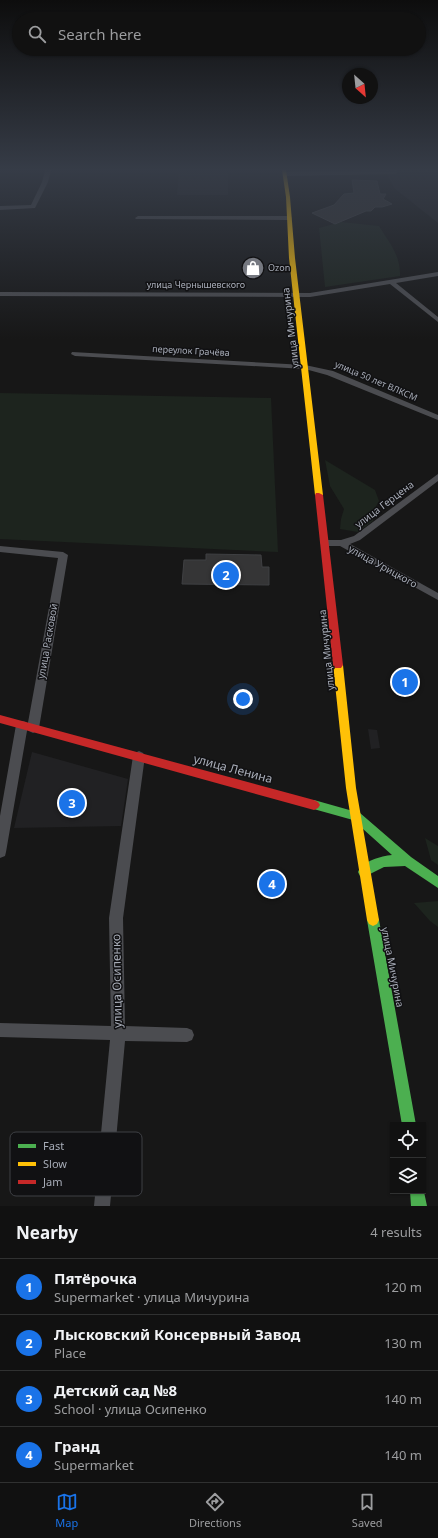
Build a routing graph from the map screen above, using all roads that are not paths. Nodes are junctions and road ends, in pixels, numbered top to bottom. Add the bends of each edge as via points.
1 (290, 226) edge
2 (438, 274) edge
3 (390, 281) junction
4 (0, 294) edge
5 (297, 294) junction
6 (438, 320) edge
7 (75, 354) dead end
8 (306, 367) junction
9 (438, 418) edge
10 (438, 477) edge
11 (326, 543) junction
12 (342, 543) junction
13 (0, 549) edge
14 (438, 597) edge
15 (0, 718) edge
16 (28, 727) junction
17 (139, 756) junction
18 (356, 816) junction
19 (0, 852) edge
20 (407, 861) junction
21 (364, 872) junction
22 (438, 883) edge
23 (0, 1030) edge
24 (118, 1032) junction
25 (187, 1035) dead end
26 (409, 1122) edge
27 (109, 1132) edge
28 (417, 1194) edge
29 (103, 1196) edge
30 (102, 1206) edge
31 (419, 1206) edge

1 - 5 main road, улица Мичурина
2 - 3 street, улица Чернышевского
3 - 5 street, улица Чернышевского via 319,294
3 - 6 street
4 - 5 street, улица Чернышевского
5 - 8 main road, улица Мичурина
7 - 8 street, переулок Грачёва
8 - 9 street, улица 50 лет ВЛКСМ via 330,373
8 - 11 main road, улица Мичурина
10 - 12 street, улица Герцена via 357,538
11 - 12 street, улица Урицкого
11 - 18 main road, улица Мичурина
12 - 14 street, улица Урицкого
13 - 16 street, улица Расковой via 63,555
15 - 16 main road, улица Ленина
16 - 17 main road, улица Ленина
16 - 19 street, улица Расковой
17 - 18 main road, улица Ленина
17 - 24 street, улица Осипенко via 116,918
18 - 20 main road, улица Ленина
18 - 21 main road, улица Мичурина
20 - 21 main road via 382,860
20 - 22 main road, улица Ленина
21 - 26 main road, улица Мичурина
23 - 24 street
24 - 25 street
24 - 27 street, улица Осипенко
28 - 31 main road
29 - 30 street, улица Осипенко

